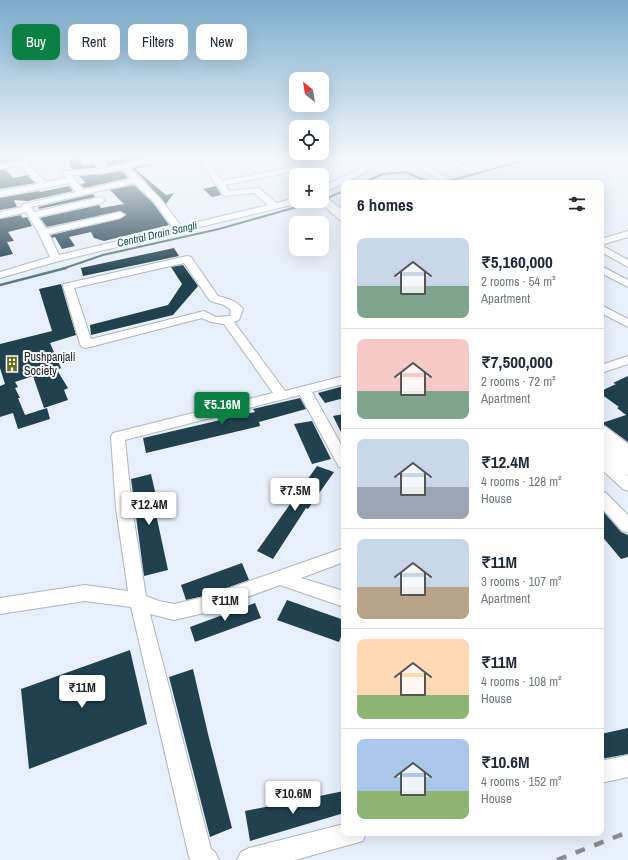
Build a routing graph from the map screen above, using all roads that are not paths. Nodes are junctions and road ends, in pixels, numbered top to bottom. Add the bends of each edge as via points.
1 (64, 197) edge
2 (154, 197) edge
3 (264, 197) edge
4 (101, 200) dead end
5 (289, 203) edge
6 (329, 205) edge
7 (274, 206) junction
8 (30, 212) junction
9 (0, 215) edge
10 (120, 215) dead end
11 (341, 215) edge
12 (179, 230) junction
13 (43, 232) junction
14 (604, 233) edge
15 (623, 236) edge
16 (604, 241) edge
17 (604, 250) edge
18 (56, 259) junction
19 (628, 264) edge
20 (604, 271) edge
21 (0, 275) edge
22 (628, 284) edge
23 (214, 299) junction
24 (604, 310) edge
25 (204, 314) junction
26 (227, 320) junction
27 (628, 324) edge
28 (628, 360) edge
29 (604, 368) edge
30 (341, 381) edge
31 (304, 390) junction
32 (282, 396) junction
33 (604, 432) edge
34 (604, 448) edge
35 (628, 452) edge
36 (341, 458) edge
37 (604, 464) edge
38 (628, 468) edge
39 (628, 485) edge
40 (604, 500) edge
41 (628, 526) edge
42 (341, 557) edge
43 (280, 578) junction
44 (341, 598) edge
45 (138, 601) junction
46 (0, 606) edge
47 (628, 766) edge
48 (604, 771) edge
49 (344, 836) edge
50 (207, 860) edge
51 (249, 860) edge

1 - 8 street via 26,206
2 - 12 street
3 - 7 street
4 - 8 street
5 - 7 street
6 - 11 main road
7 - 12 street
8 - 9 street
8 - 13 street
10 - 13 street
12 - 18 street
13 - 18 street
14 - 15 street
15 - 16 street
17 - 19 street
18 - 21 street
20 - 22 street
23 - 25 street via 205,305
23 - 25 street via 187,259 68,286 86,344
23 - 26 street via 228,302 237,310 235,318
24 - 27 street
25 - 26 street via 208,319
26 - 32 street
28 - 29 street
30 - 31 street
31 - 32 street
31 - 36 street
32 - 45 street via 118,437 124,508
33 - 35 street
34 - 38 main road
37 - 39 street
40 - 41 street
42 - 43 street
43 - 44 street
43 - 45 street via 204,605 174,612
45 - 46 street via 84,593
45 - 50 street via 201,857
47 - 48 street
49 - 51 street

